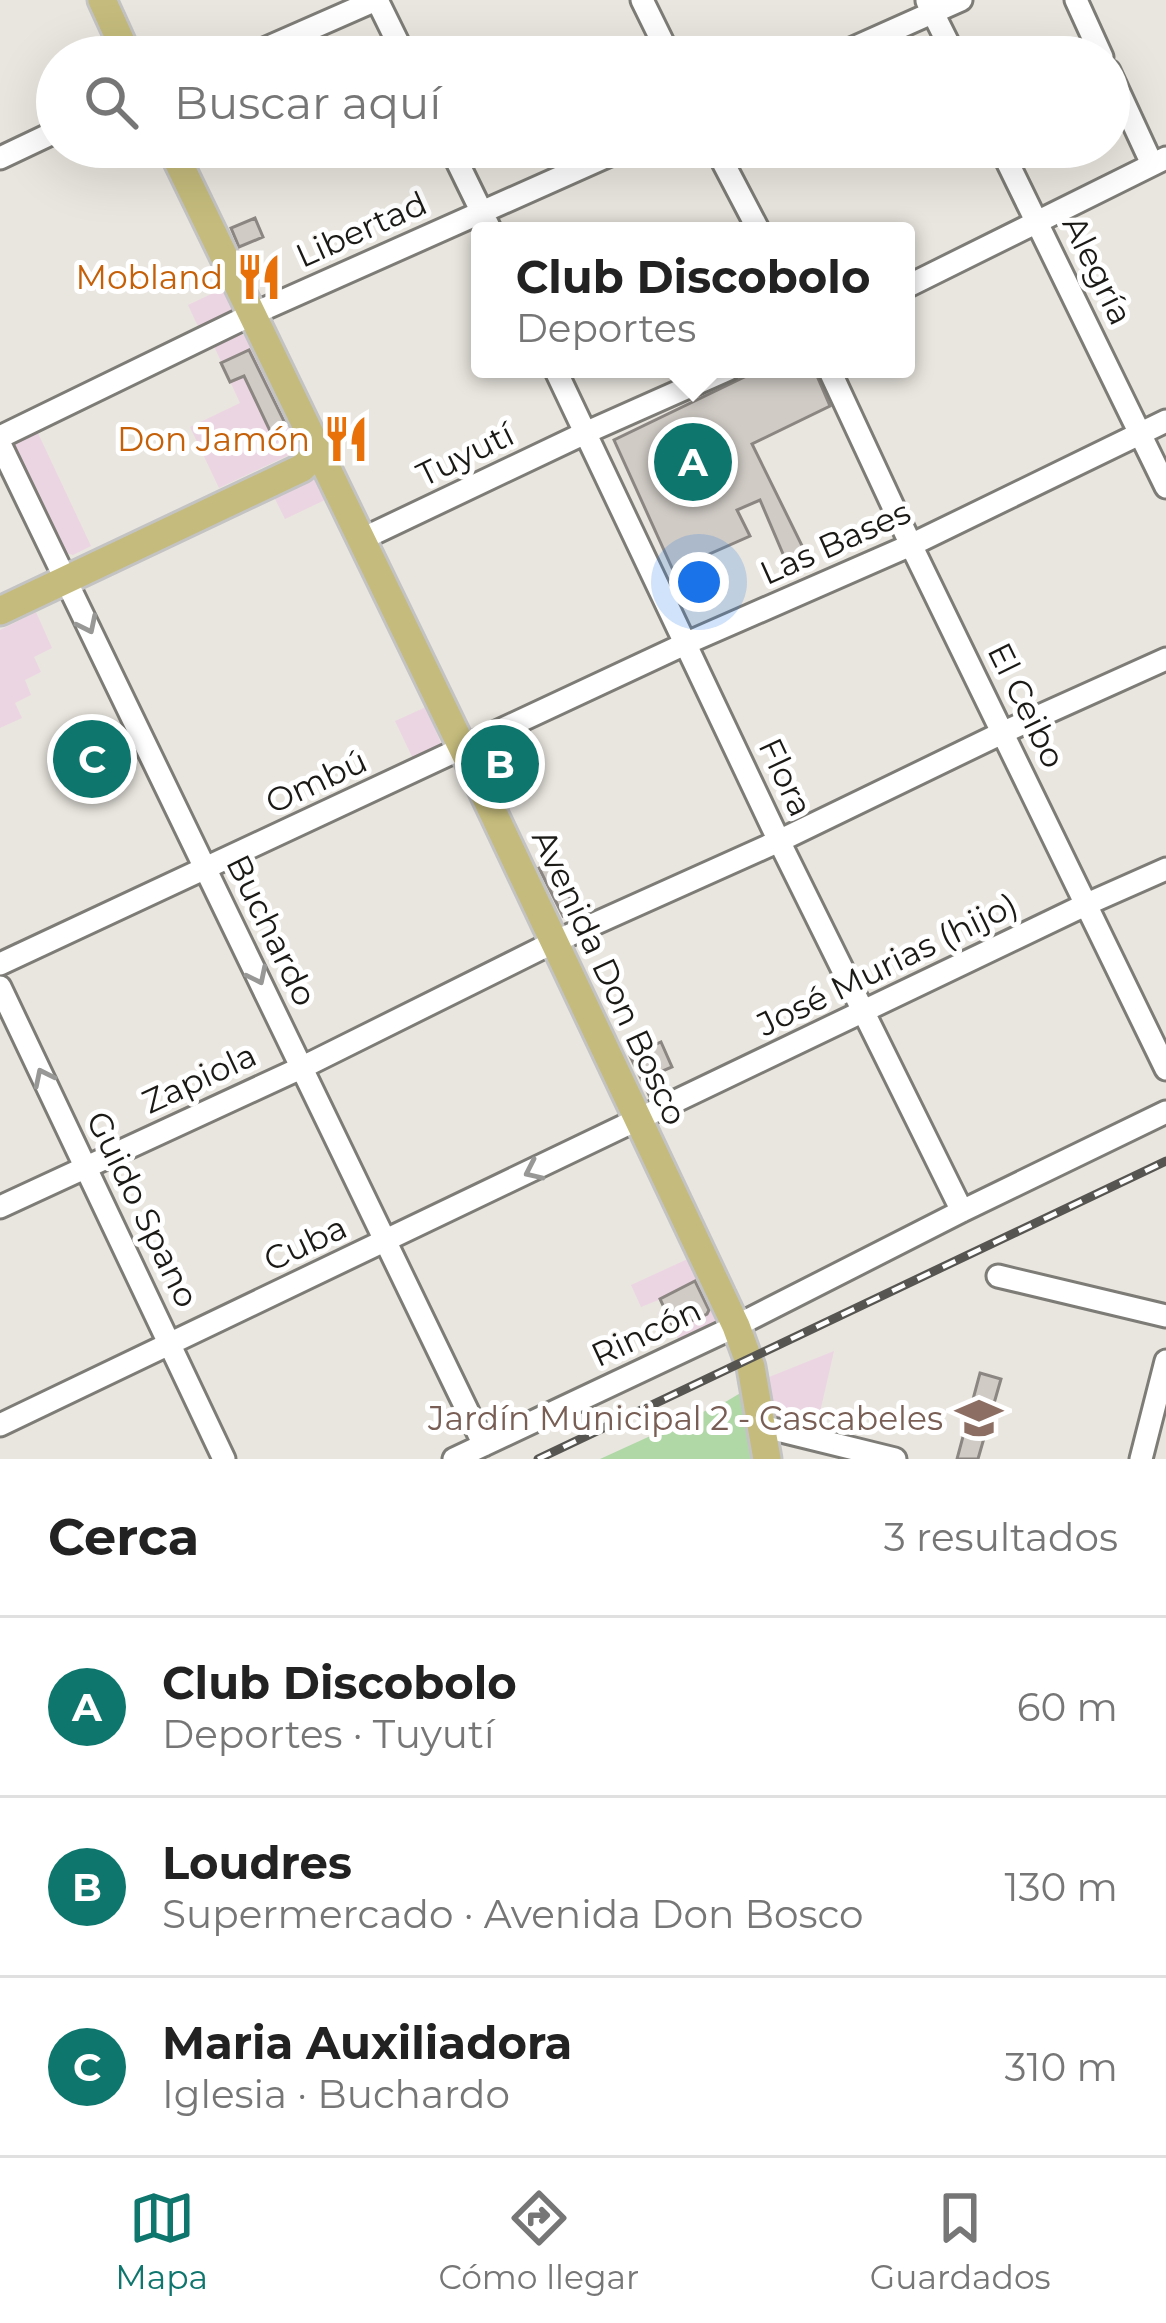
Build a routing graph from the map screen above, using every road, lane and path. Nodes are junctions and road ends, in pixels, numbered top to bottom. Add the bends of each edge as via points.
1 (102, 0) edge
2 (376, 0) edge
3 (642, 0) edge
4 (961, 0) edge
5 (1076, 0) edge
6 (930, 6) edge
7 (118, 36) edge
8 (294, 36) edge
9 (394, 36) edge
10 (660, 36) edge
11 (873, 36) edge
12 (945, 36) edge
13 (1092, 36) edge
14 (1130, 109) edge
15 (36, 141) edge
16 (0, 158) edge
17 (1159, 161) edge
18 (181, 168) edge
19 (460, 168) edge
20 (588, 168) edge
21 (726, 168) edge
22 (1011, 168) edge
23 (486, 221) edge
24 (754, 222) edge
25 (1039, 223) junction
26 (471, 227) edge
27 (915, 283) edge
28 (254, 314) junction
29 (559, 378) edge
30 (709, 378) edge
31 (833, 378) edge
32 (1166, 421) edge
33 (585, 433) junction
34 (1140, 433) junction
35 (0, 441) edge
36 (318, 452) junction
37 (1166, 487) edge
38 (360, 540) junction
39 (911, 545) junction
40 (63, 573) junction
41 (0, 594) edge
42 (0, 611) edge
43 (686, 643) junction
44 (1166, 659) edge
45 (1004, 732) junction
46 (463, 749) junction
47 (779, 841) junction
48 (205, 869) junction
49 (1166, 869) edge
50 (1087, 904) junction
51 (554, 942) junction
52 (0, 964) edge
53 (0, 988) edge
54 (862, 1012) junction
55 (303, 1066) junction
56 (1166, 1070) edge
57 (1166, 1112) edge
58 (639, 1121) junction
59 (87, 1166) junction
60 (0, 1208) edge
61 (962, 1211) junction
62 (387, 1241) junction
63 (998, 1276) dead end
64 (1166, 1316) edge
65 (736, 1326) junction
66 (171, 1344) junction
67 (1166, 1361) edge
68 (0, 1425) edge
69 (761, 1426) junction
70 (484, 1444) junction
71 (224, 1459) edge
72 (454, 1459) edge
73 (766, 1459) edge
74 (895, 1459) edge
75 (1141, 1459) edge

1 - 7 main road
2 - 8 street
2 - 9 street
3 - 10 street
4 - 6 street
5 - 13 street
6 - 11 street
6 - 12 street
14 - 17 street
15 - 16 street
17 - 25 street
18 - 28 main road, Avenida Don Bosco
19 - 23 street
20 - 23 street, Libertad
21 - 24 street
22 - 25 street, Alegría
25 - 27 street
25 - 34 street, Alegría
26 - 28 street, Libertad
28 - 35 street, Libertad
28 - 36 main road, Avenida Don Bosco
29 - 33 street, Flora
30 - 33 street, Tuyutí
31 - 39 street, El Ceibo
32 - 34 street, Las Bases
33 - 38 street, Tuyutí
33 - 43 street, Flora
34 - 37 street, Alegría
34 - 39 street, Las Bases
35 - 40 street, Buchardo
36 - 38 main road, Avenida Don Bosco
36 - 40 main road
38 - 46 main road, Avenida Don Bosco
39 - 43 street, Las Bases
39 - 45 street, El Ceibo
40 - 41 main road
40 - 42 main road
40 -> 48 street, Buchardo
43 - 46 street, Las Bases
43 - 47 street, Flora
44 - 45 street, Zapiola
45 - 47 street, Zapiola
45 - 50 street, El Ceibo
46 - 48 street, Ombú
46 - 51 main road, Avenida Don Bosco
47 - 51 street, Zapiola
47 - 54 street, Flora
48 - 52 street, Ombú
48 -> 55 street, Buchardo
49 - 50 street, José Murias (hijo)
50 - 54 street, José Murias (hijo)
50 - 56 street, El Ceibo
51 - 55 street, Zapiola
51 - 58 main road, Avenida Don Bosco
59 -> 53 street, Guido Spano
54 - 58 street, José Murias (hijo)
54 - 61 street, Flora
55 - 59 street, Zapiola
55 - 62 street, Buchardo
57 - 61 street, Rincón
58 -> 62 street, Cuba
58 - 65 main road, Avenida Don Bosco
59 - 60 street, Zapiola
59 - 66 street, Guido Spano
61 - 65 street, Rincón
62 - 66 street, Cuba
62 - 70 street, Buchardo
63 - 64 street
65 - 69 main road, Avenida Don Bosco
65 - 70 street, Rincón
66 - 68 street, Cuba
66 - 71 street, Guido Spano
67 - 75 street
69 - 73 main road, Avenida Don Bosco
69 - 74 street
70 - 72 street, Rincón

